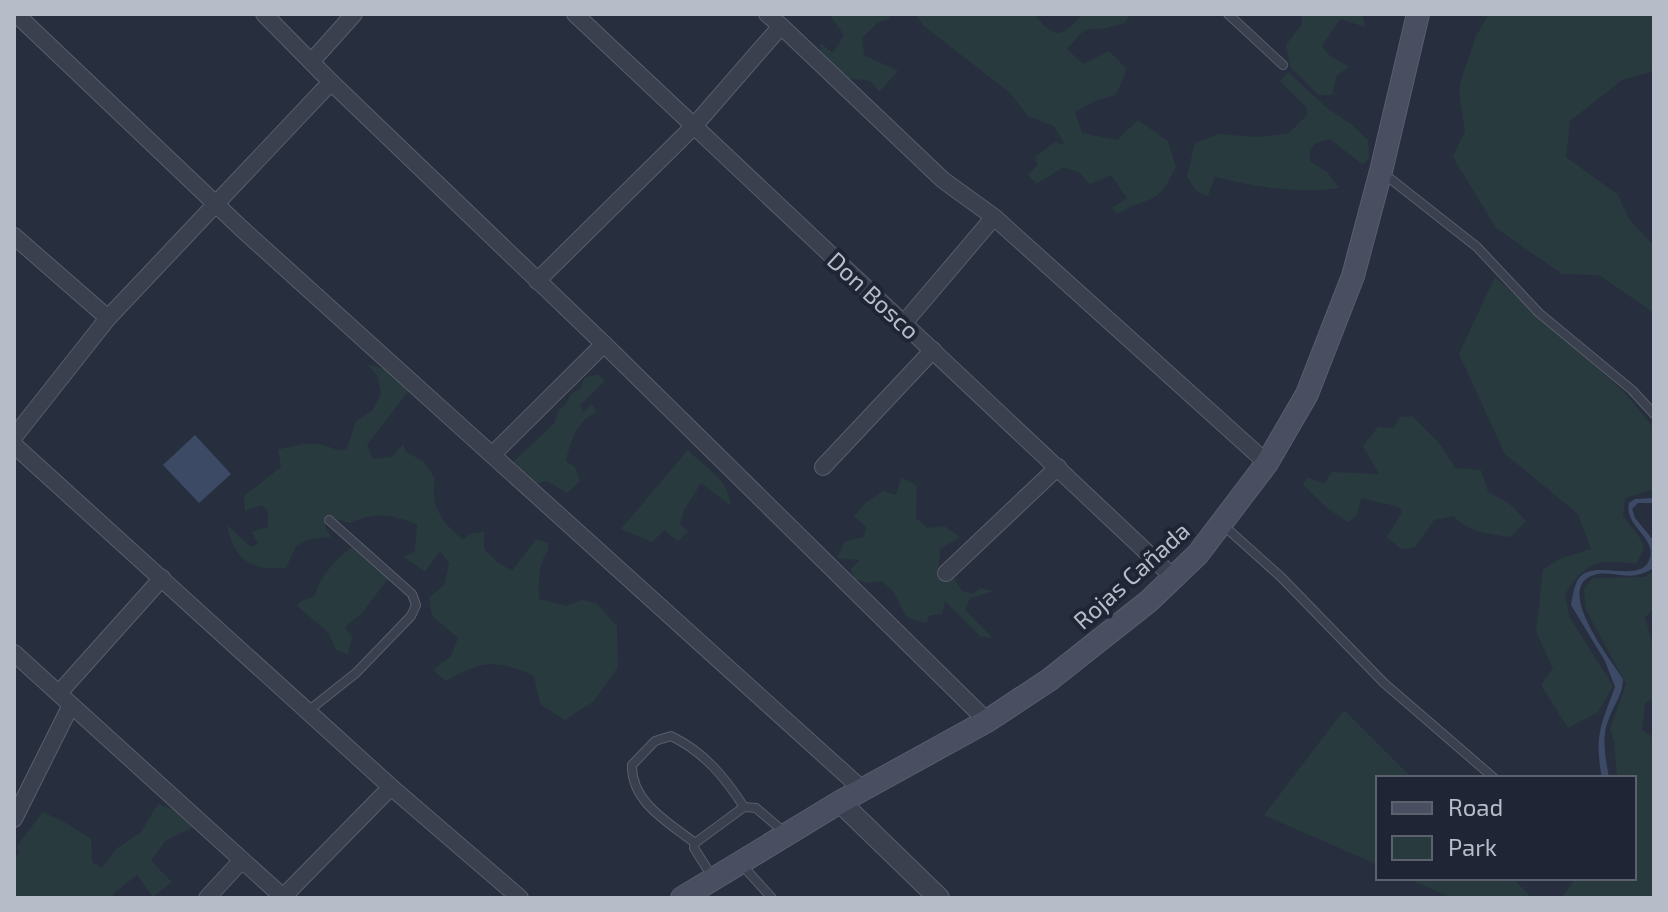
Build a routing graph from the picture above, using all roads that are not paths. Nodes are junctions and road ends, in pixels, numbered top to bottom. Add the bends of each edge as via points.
1 (16, 14) edge
2 (264, 14) edge
3 (354, 14) edge
4 (575, 14) edge
5 (767, 14) edge
6 (1228, 14) edge
7 (1418, 14) edge
8 (781, 26) junction
9 (312, 61) junction
10 (1283, 65) dead end
11 (331, 82) junction
12 (694, 126) junction
13 (1381, 171) junction
14 (216, 203) junction
15 (994, 217) junction
16 (14, 236) edge
17 (537, 281) junction
18 (108, 318) junction
19 (904, 323) junction
20 (604, 344) junction
21 (933, 350) junction
22 (1654, 414) edge
23 (14, 437) edge
24 (14, 445) edge
25 (493, 454) junction
26 (1267, 463) junction
27 (823, 467) dead end
28 (1058, 467) junction
29 (329, 520) dead end
30 (1222, 524) junction
31 (946, 573) dead end
32 (1173, 577) junction
33 (162, 578) junction
34 (14, 653) edge
35 (65, 699) junction
36 (308, 711) junction
37 (987, 721) junction
38 (1492, 776) edge
39 (391, 787) junction
40 (863, 790) junction
41 (840, 802) junction
42 (744, 807) junction
43 (14, 819) edge
44 (787, 834) junction
45 (695, 843) junction
46 (242, 860) junction
47 (740, 863) junction
48 (713, 878) junction
49 (207, 898) edge
50 (284, 898) edge
51 (520, 898) edge
52 (682, 898) edge
53 (772, 898) edge
54 (939, 898) edge

1 - 14 street
2 - 9 street
3 - 9 street
4 - 12 street, Don Bosco
5 - 8 street
6 - 10 lane
7 - 13 main road, Rojas Cañada
8 - 12 street
8 - 15 street via 943,180
9 - 11 street
11 - 14 street
11 - 17 street
12 - 17 street
12 - 19 street, Don Bosco
13 - 22 lane via 1477,247 1539,313
13 - 26 main road, Rojas Cañada via 1332,331 1307,394
14 - 18 street
14 - 25 street
15 - 19 street
15 - 26 street
16 - 18 street
17 - 20 street
18 - 23 street
19 - 21 street, Don Bosco
20 - 25 street
20 - 37 street
21 - 27 street
21 - 28 street, Don Bosco
24 - 33 street
25 - 40 street
26 - 30 main road, Rojas Cañada
28 - 31 street
28 - 32 street, Don Bosco
29 - 36 lane via 412,594 416,605 356,673
30 - 32 main road, Rojas Cañada
30 - 38 lane via 1384,683
32 - 37 main road, Rojas Cañada via 1062,671
33 - 35 street
33 - 36 street
34 - 35 street
35 - 43 street
35 - 46 street
36 - 39 street
37 - 40 main road, Rojas Cañada
39 - 50 street
39 - 51 street
40 - 41 main road, Rojas Cañada
41 - 44 main road, Rojas Cañada
41 - 54 street
42 - 44 lane via 756,808
42 - 45 lane
42 - 45 lane via 724,776 692,747 671,736 655,741 632,765 631,780 644,802
44 - 47 main road, Rojas Cañada
45 - 48 lane
46 - 49 street
46 - 50 street
47 - 48 main road, Rojas Cañada
47 - 53 lane
48 - 52 main road, Rojas Cañada

